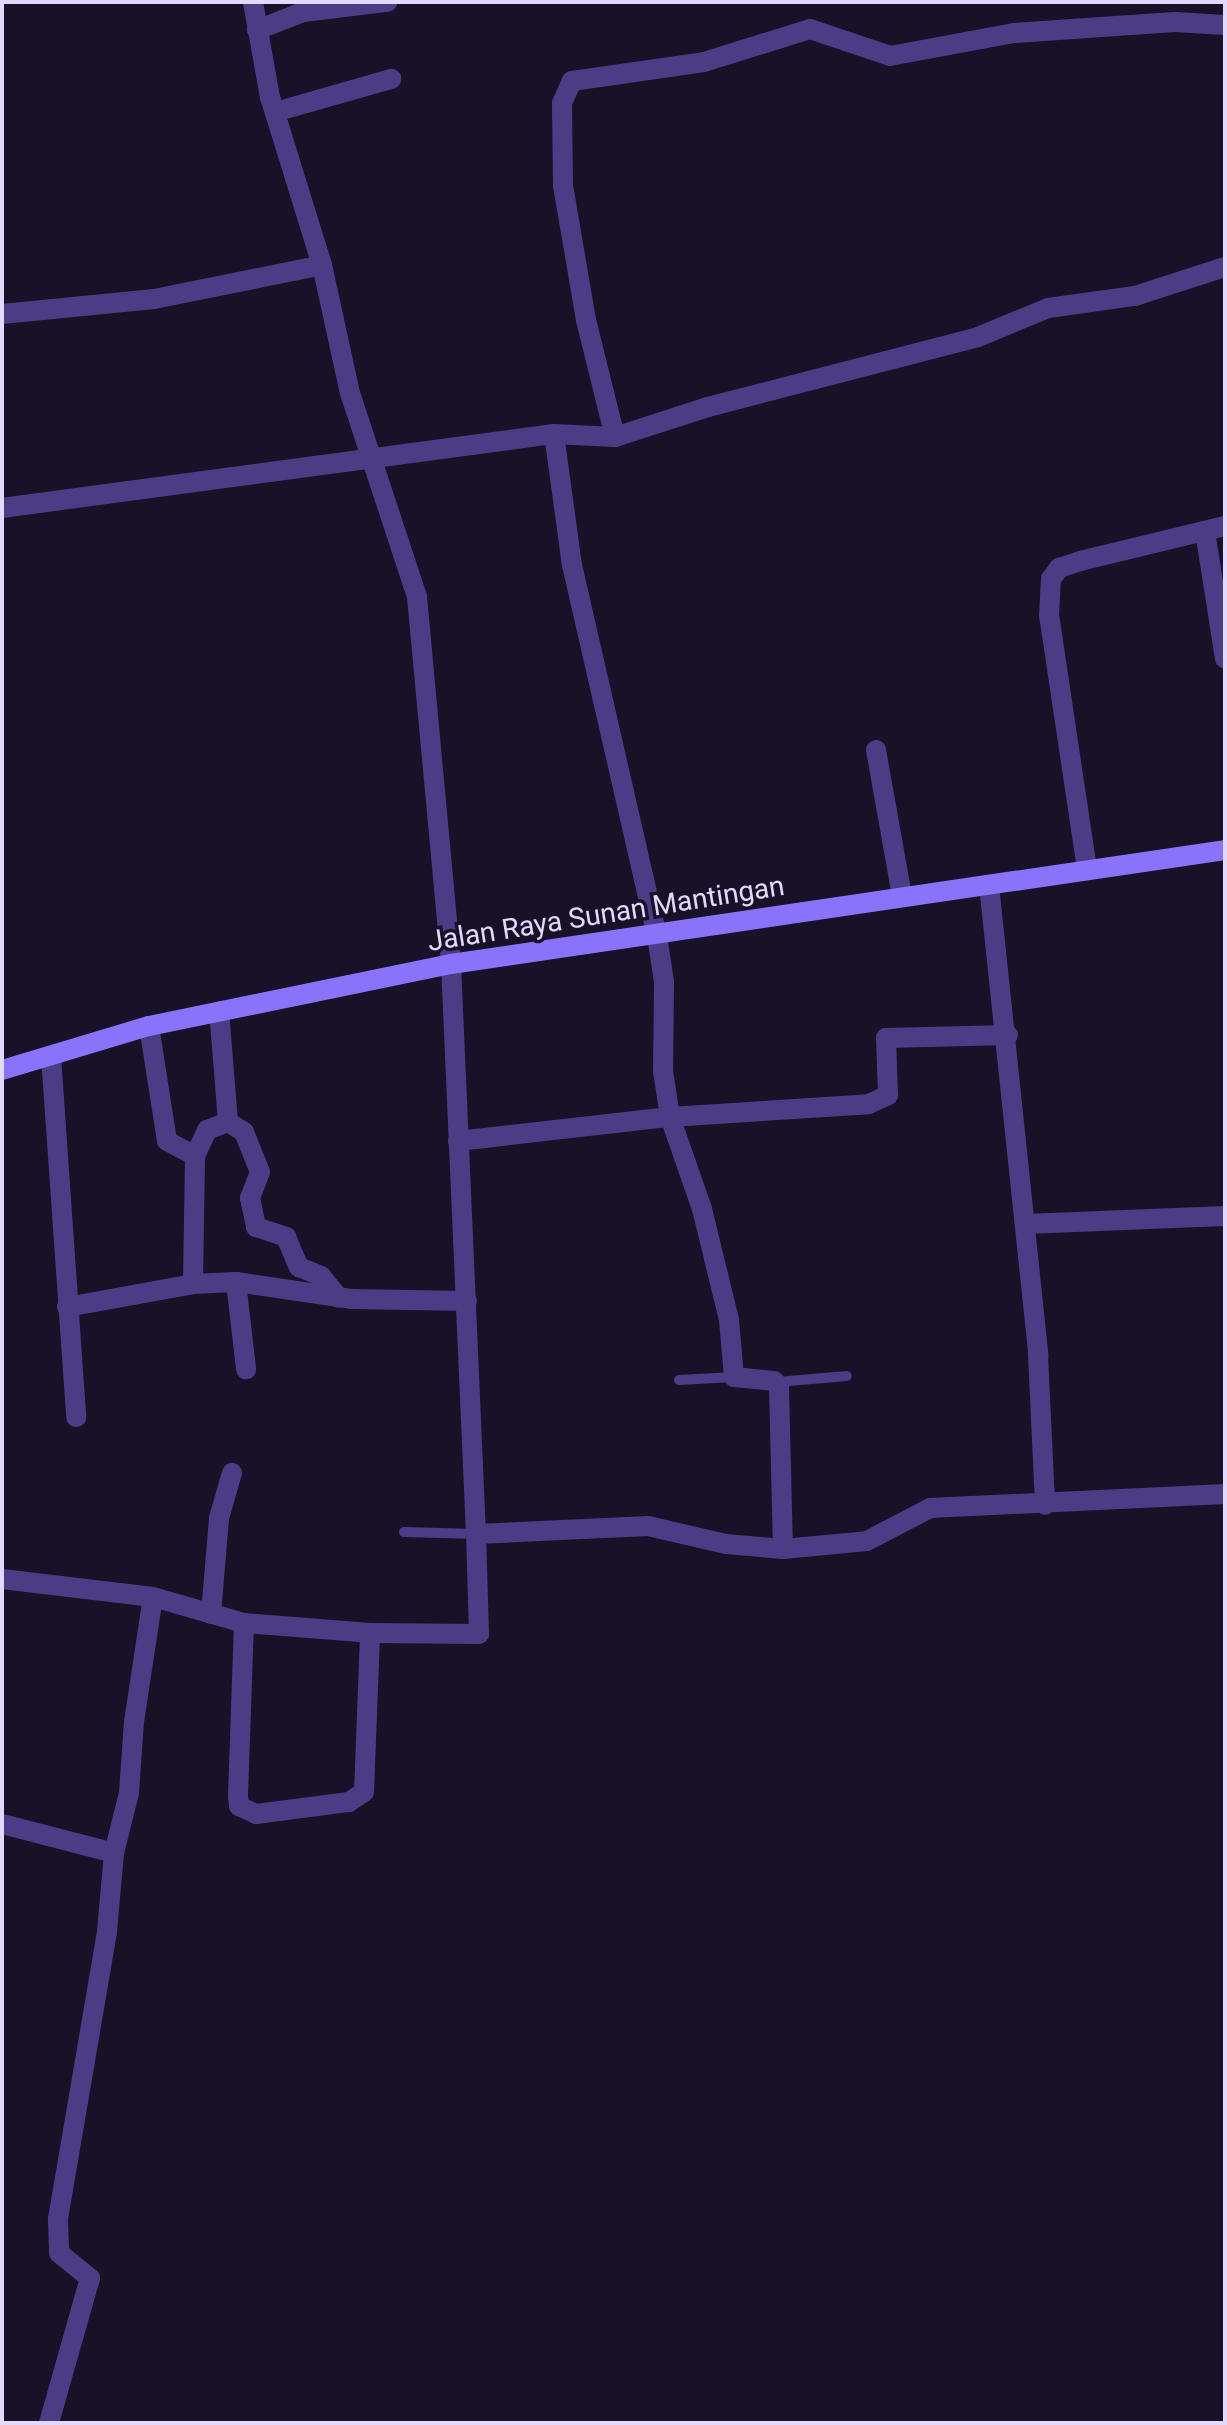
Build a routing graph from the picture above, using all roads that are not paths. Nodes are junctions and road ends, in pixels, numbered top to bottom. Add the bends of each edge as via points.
1 (253, 2) edge
2 (387, 2) edge
3 (1225, 25) edge
4 (257, 30) junction
5 (391, 79) dead end
6 (275, 112) junction
7 (322, 265) junction
8 (1225, 267) edge
9 (2, 314) edge
10 (554, 434) junction
11 (615, 437) junction
12 (372, 462) junction
13 (2, 508) edge
14 (1215, 528) edge
15 (1225, 658) edge
16 (876, 750) dead end
17 (1225, 850) edge
18 (1087, 869) junction
19 (989, 885) junction
20 (902, 896) junction
21 (657, 936) junction
22 (451, 964) junction
23 (219, 1011) junction
24 (149, 1026) junction
25 (1008, 1035) junction
26 (51, 1056) junction
27 (2, 1070) edge
28 (670, 1117) junction
29 (228, 1122) junction
30 (458, 1141) junction
31 (195, 1156) junction
32 (1225, 1216) edge
33 (1025, 1224) junction
34 (236, 1282) junction
35 (193, 1284) junction
36 (339, 1298) junction
37 (467, 1301) junction
38 (67, 1307) junction
39 (246, 1369) dead end
40 (847, 1376) dead end
41 (734, 1377) junction
42 (679, 1380) dead end
43 (777, 1382) junction
44 (76, 1417) dead end
45 (232, 1473) dead end
46 (1225, 1494) edge
47 (1045, 1505) junction
48 (404, 1532) dead end
49 (476, 1534) junction
50 (783, 1549) junction
51 (2, 1579) edge
52 (153, 1597) junction
53 (211, 1614) junction
54 (244, 1623) junction
55 (370, 1633) junction
56 (2, 1824) edge
57 (114, 1853) junction
58 (49, 2423) edge

1 - 4 street
2 - 4 street via 290,15
3 - 11 street via 1175,22 1014,33 890,56 810,29 704,62 572,81 562,103 563,185 586,320
4 - 6 street
5 - 6 street
6 - 7 street
7 - 9 street via 154,299
7 - 12 street via 350,393
8 - 11 street via 1135,296 1048,308 978,337 708,407
10 - 11 street
10 - 12 street
10 - 21 street via 572,565
12 - 13 street
12 - 22 street via 417,597
14 - 15 street
14 - 18 street via 1059,568 1049,585
16 - 20 street
17 - 18 street, Jalan Raya Sunan Mantingan
18 - 19 street, Jalan Raya Sunan Mantingan
19 - 20 street, Jalan Raya Sunan Mantingan
19 - 25 street
20 - 21 street, Jalan Raya Sunan Mantingan
21 - 22 street, Jalan Raya Sunan Mantingan
21 - 28 street
22 - 23 street, Jalan Raya Sunan Mantingan
22 - 30 street
23 - 24 street, Jalan Raya Sunan Mantingan
23 - 29 street
24 - 26 street, Jalan Raya Sunan Mantingan
24 - 31 street via 167,1141
25 - 28 street via 886,1038 888,1095 869,1104
25 - 33 street
26 - 27 street, Jalan Raya Sunan Mantingan
26 - 38 street
28 - 30 street
28 - 41 street via 722,1292
29 - 31 street via 207,1130
29 - 36 street via 244,1132 260,1172 250,1198 255,1225 286,1237 299,1267 321,1276
30 - 37 street
31 - 35 street
32 - 33 street
33 - 47 street
34 - 35 street
34 - 36 street
34 - 39 street
35 - 38 street
36 - 37 street
37 - 49 street
38 - 44 street
40 - 43 lane
41 - 42 lane
41 - 43 street
43 - 50 street
45 - 53 street via 219,1518
46 - 47 street
47 - 50 street via 930,1508 867,1541
48 - 49 lane
49 - 50 street via 648,1526 726,1544
49 - 55 street via 479,1634
51 - 52 street
52 - 53 street
52 - 57 street via 129,1793
53 - 54 street
54 - 55 street
54 - 55 street via 238,1796 239,1806 256,1814 349,1802 364,1792
56 - 57 street
57 - 58 street via 107,1932 58,2220 59,2253 90,2278

